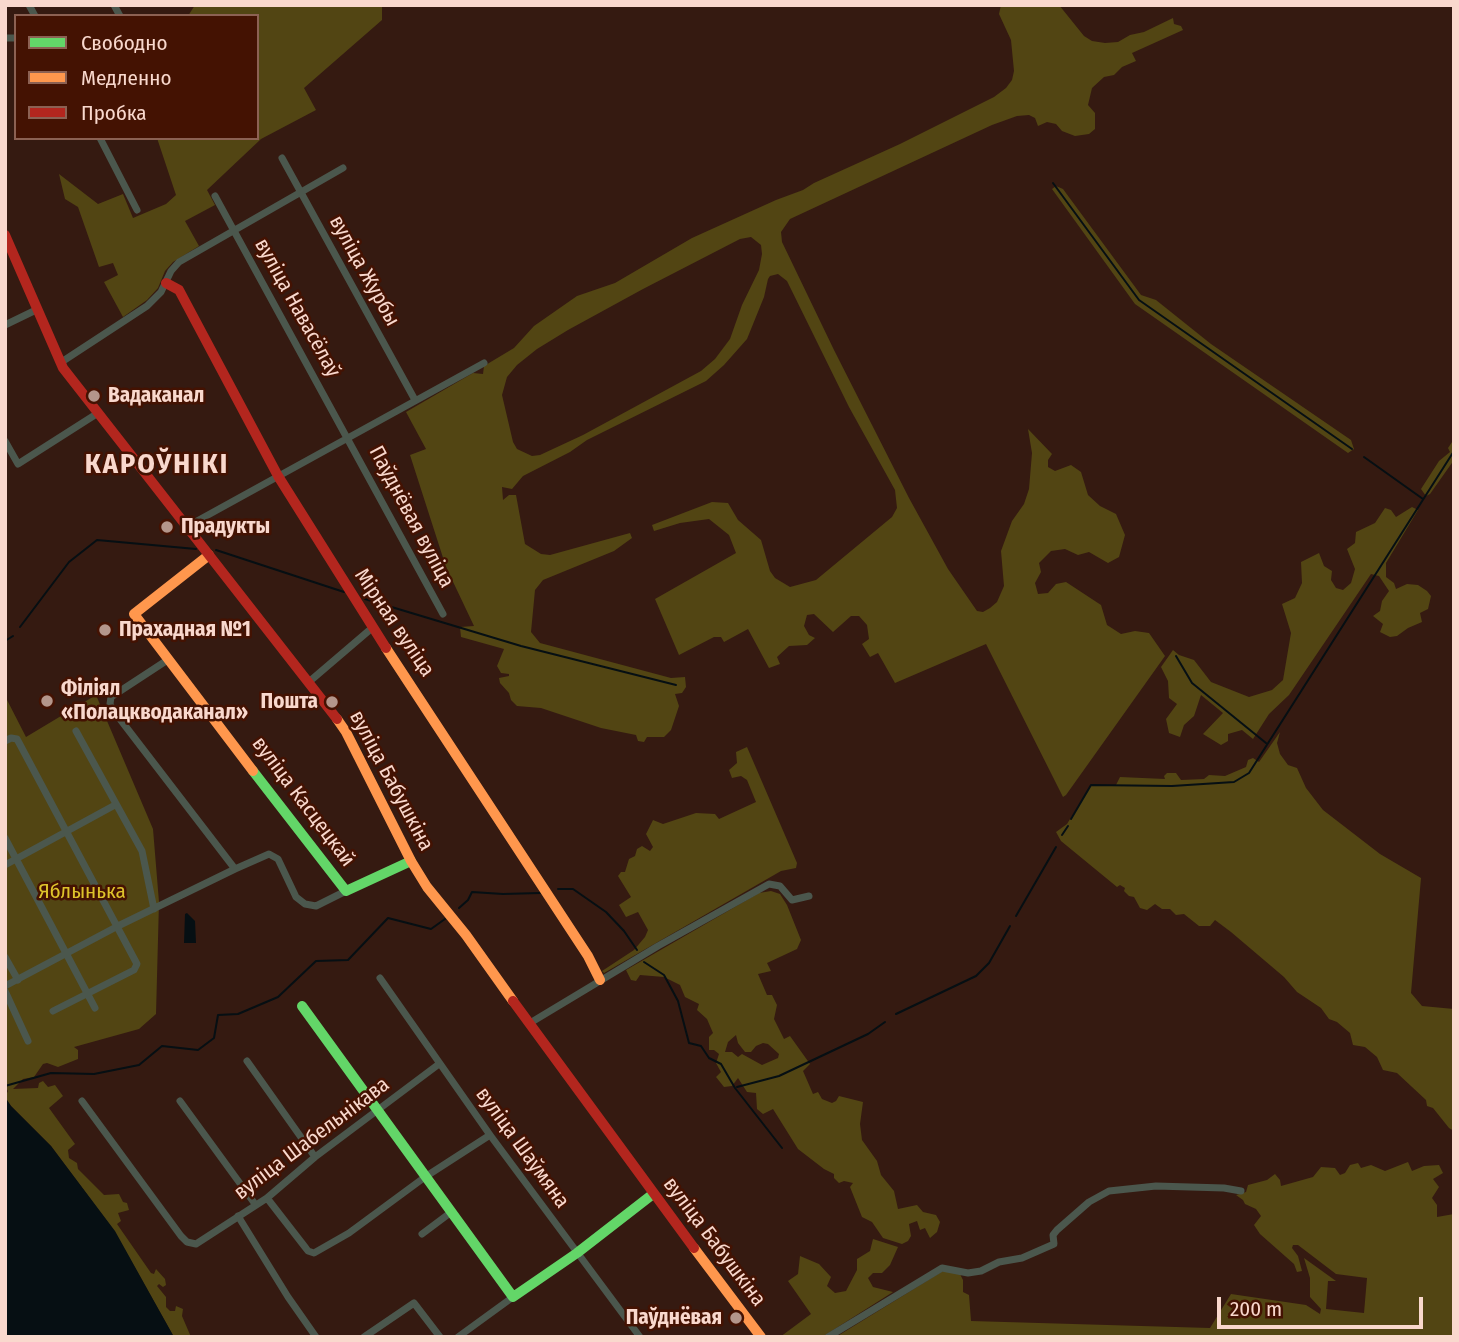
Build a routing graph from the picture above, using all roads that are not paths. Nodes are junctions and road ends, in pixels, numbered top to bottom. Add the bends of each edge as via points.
1 (101, 140) edge
2 (282, 158) dead end
3 (343, 168) dead end
4 (300, 192) junction
5 (215, 196) dead end
6 (137, 209) dead end
7 (233, 229) junction
8 (5, 235) edge
9 (166, 283) junction
10 (36, 310) junction
11 (5, 325) edge
12 (60, 363) junction
13 (484, 363) dead end
14 (415, 400) junction
15 (98, 413) junction
16 (348, 437) junction
17 (5, 441) edge
18 (278, 477) junction
19 (188, 526) junction
20 (209, 555) junction
21 (443, 614) dead end
22 (372, 628) junction
23 (169, 659) junction
24 (310, 681) junction
25 (76, 731) dead end
26 (5, 741) edge
27 (115, 805) junction
28 (65, 830) junction
29 (5, 838) edge
30 (16, 859) junction
31 (411, 862) junction
32 (5, 865) edge
33 (235, 869) junction
34 (346, 891) junction
35 (810, 896) dead end
36 (154, 909) junction
37 (118, 926) junction
38 (66, 953) junction
39 (5, 957) edge
40 (380, 978) dead end
41 (18, 980) junction
42 (600, 980) junction
43 (5, 989) edge
44 (87, 995) junction
45 (302, 1006) dead end
46 (95, 1007) dead end
47 (53, 1011) dead end
48 (530, 1024) junction
49 (27, 1041) dead end
50 (247, 1061) dead end
51 (439, 1064) junction
52 (82, 1101) dead end
53 (180, 1101) dead end
54 (378, 1112) junction
55 (490, 1135) junction
56 (315, 1157) junction
57 (425, 1177) junction
58 (1241, 1191) dead end
59 (653, 1194) junction
60 (267, 1198) junction
61 (255, 1204) junction
62 (450, 1213) junction
63 (238, 1216) junction
64 (422, 1234) dead end
65 (577, 1253) junction
66 (513, 1297) junction
67 (316, 1337) edge
68 (365, 1337) edge
69 (440, 1337) edge
70 (458, 1337) edge
71 (640, 1337) edge
72 (761, 1337) edge
73 (828, 1337) edge

1 - 6 street
2 - 4 street, вуліца Журбы
3 - 4 street
4 - 7 street
4 - 14 street, вуліца Журбы
5 - 7 street, вуліца Навасёлаў
7 - 9 street via 179,262
7 - 16 street, вуліца Навасёлаў
8 - 10 street, вуліца Бабушкіна
9 - 12 street via 147,306
9 - 18 street, Мірная вуліца via 179,290
10 - 11 street
10 - 12 street, вуліца Бабушкіна
12 - 15 street, вуліца Бабушкіна
13 - 14 street
14 - 16 street
15 - 17 street via 18,464
15 - 19 street, вуліца Бабушкіна
16 - 18 street
16 - 21 street, Паўднёвая вуліца
18 - 19 street
18 - 22 street, Мірная вуліца
19 - 20 street, вуліца Бабушкіна
20 - 23 street, вуліца Касцецкай via 134,614
20 - 24 street, вуліца Бабушкіна
22 - 24 street
22 - 42 street, Мірная вуліца
23 - 33 street via 111,697 110,704
23 - 34 street, вуліца Касцецкай
24 - 31 street, вуліца Бабушкіна via 346,732
25 - 27 street
26 - 28 street via 17,739
27 - 28 street
27 - 36 street via 142,851
28 - 30 street
28 - 37 street
29 - 30 street
30 - 32 street
30 - 38 street
31 - 34 street, вуліца Касцецкай
31 - 48 street, вуліца Бабушкіна
33 - 34 street via 270,854 278,859 304,904 316,906
33 - 36 street
35 - 42 street via 792,900 780,886 769,884
36 - 37 street
37 - 38 street
37 - 44 street via 136,968
38 - 41 street
38 - 44 street
39 - 41 street
40 - 51 street, вуліца Шаўмяна
41 - 43 street
42 - 48 street
43 - 49 street
44 - 46 street
44 - 47 street
45 - 54 street
48 - 59 street, вуліца Бабушкіна
50 - 56 street
51 - 54 street, вуліца Шабельнікава
51 - 55 street, вуліца Шаўмяна
52 - 63 street, вуліца Шабельнікава via 187,1242 205,1240
53 - 61 street
54 - 56 street, вуліца Шабельнікава
54 - 57 street
55 - 57 street
55 - 65 street, вуліца Шаўмяна
56 - 60 street, вуліца Шабельнікава
57 - 60 street via 349,1233 314,1252 304,1247
57 - 62 street
58 - 73 street via 1156,1186 1108,1192 1057,1230 1054,1244 981,1271 942,1268
59 - 65 street
59 - 72 street, вуліца Бабушкіна
60 - 61 street, вуліца Шабельнікава
61 - 63 street, вуліца Шабельнікава
62 - 64 street
62 - 66 street
63 - 67 street
65 - 66 street
65 - 71 street, вуліца Шаўмяна
66 - 70 street
68 - 69 street via 414,1303

